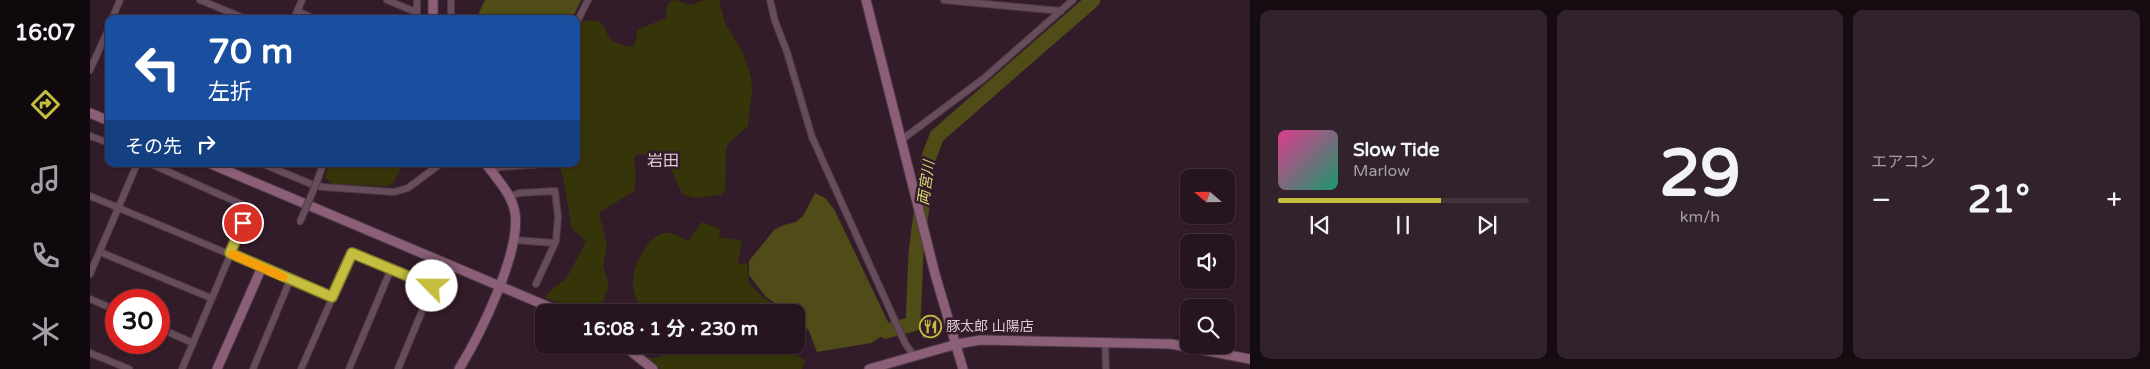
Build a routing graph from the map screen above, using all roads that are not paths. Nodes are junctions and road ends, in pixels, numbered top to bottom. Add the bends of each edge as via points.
1 (120, 0) edge
2 (200, 0) edge
3 (302, 0) edge
4 (387, 0) edge
5 (416, 0) edge
6 (433, 0) edge
7 (451, 0) edge
8 (588, 0) edge
9 (770, 0) edge
10 (866, 0) edge
11 (944, 0) edge
12 (1074, 0) edge
13 (297, 11) junction
14 (1061, 11) junction
15 (114, 15) edge
16 (236, 15) edge
17 (296, 15) edge
18 (306, 15) edge
19 (417, 15) edge
20 (433, 15) edge
21 (451, 15) edge
22 (580, 16) edge
23 (105, 37) edge
24 (90, 70) edge
25 (90, 113) edge
26 (105, 119) edge
27 (90, 136) edge
28 (900, 141) junction
29 (105, 142) edge
30 (136, 167) edge
31 (158, 167) edge
32 (218, 167) edge
33 (270, 167) edge
34 (322, 167) edge
35 (436, 167) edge
36 (488, 167) edge
37 (90, 196) edge
38 (509, 197) junction
39 (120, 207) junction
40 (300, 222) dead end
41 (514, 240) junction
42 (555, 243) junction
43 (100, 252) junction
44 (230, 253) junction
45 (262, 267) junction
46 (391, 269) junction
47 (90, 274) edge
48 (290, 280) junction
49 (536, 284) dead end
50 (499, 286) junction
51 (332, 297) junction
52 (211, 298) junction
53 (90, 299) edge
54 (542, 304) edge
55 (105, 305) edge
56 (170, 333) edge
57 (1105, 342) junction
58 (193, 343) junction
59 (957, 344) junction
60 (90, 352) edge
61 (634, 354) edge
62 (914, 356) junction
63 (1250, 359) edge
64 (130, 369) edge
65 (182, 369) edge
66 (217, 369) edge
67 (253, 369) edge
68 (301, 369) edge
69 (349, 369) edge
70 (398, 369) edge
71 (459, 369) edge
72 (652, 369) edge
73 (868, 369) edge
74 (963, 369) edge
75 (1106, 369) edge

1 - 15 street
2 - 16 street
3 - 13 street
4 - 19 street
5 - 19 street
6 - 20 street
7 - 21 street
8 - 22 street
9 - 62 street via 812,137 905,343
10 - 28 street
11 - 14 street
12 - 14 street
13 - 17 street
13 - 18 street
14 - 28 street via 983,79
23 - 24 street
25 - 26 street
27 - 29 street
28 - 59 street
30 - 39 street
31 - 44 street via 250,208
32 - 50 street
33 - 35 street via 323,187 394,192 408,188
34 - 40 street, bridge
36 - 38 street
37 - 39 street
38 - 41 street via 515,211
38 - 42 street via 555,192 558,217
39 - 43 street
39 - 44 street
41 - 42 street
41 - 50 street
42 - 49 street
43 - 47 street
43 - 52 street
44 - 45 street
44 - 52 street
45 - 48 street
45 - 66 street
46 - 51 street via 352,253
46 - 69 street
46 - 70 street via 432,286
48 - 51 street
48 - 67 street
50 - 54 street
50 - 71 street
51 - 68 street
52 - 58 street
53 - 55 street
56 - 58 street
57 - 59 street via 981,340
57 - 63 street via 1172,344
57 - 75 street
58 - 65 street
59 - 62 street
59 - 74 street
60 - 64 street
61 - 72 street
62 - 73 street

